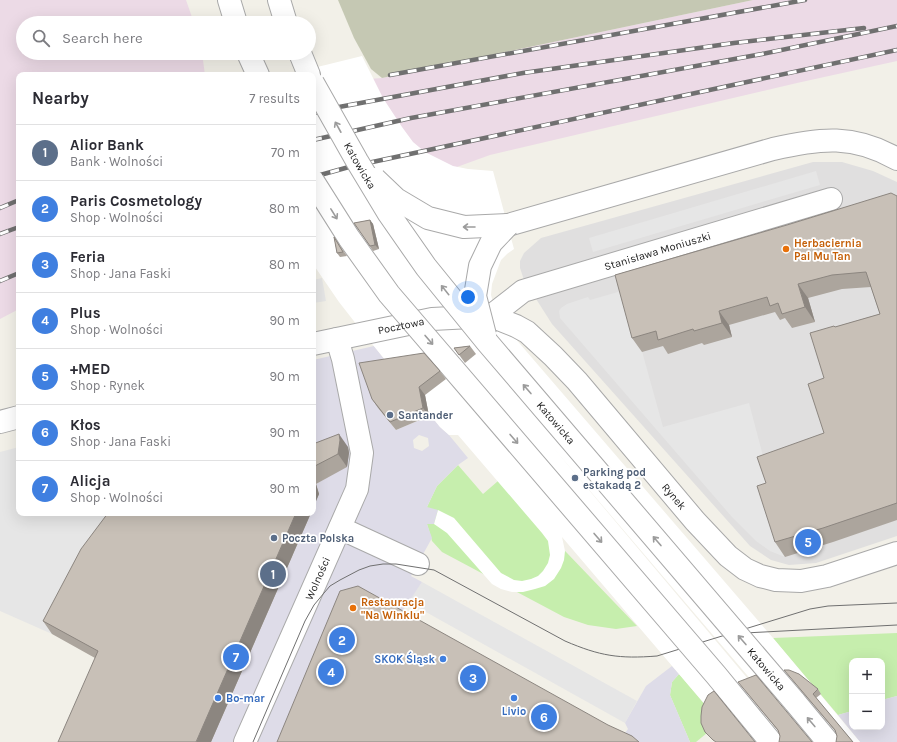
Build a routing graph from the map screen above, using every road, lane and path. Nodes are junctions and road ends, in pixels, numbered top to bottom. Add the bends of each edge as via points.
1 (229, 0) edge
2 (279, 0) edge
3 (234, 16) edge
4 (284, 16) edge
5 (251, 60) edge
6 (257, 72) edge
7 (316, 87) edge
8 (897, 159) edge
9 (357, 162) junction
10 (316, 186) edge
11 (831, 199) dead end
12 (508, 225) junction
13 (490, 316) junction
14 (337, 339) junction
15 (487, 342) junction
16 (316, 343) edge
17 (16, 418) edge
18 (0, 422) edge
19 (340, 528) junction
20 (897, 553) edge
21 (418, 564) dead end
22 (245, 742) edge
23 (771, 742) edge
24 (828, 742) edge

1 - 3 street
2 - 4 street
5 - 6 street
9 -> 7 street, Katowicka, bridge
8 - 12 street via 855,142 804,142
12 -> 9 street, bridge via 464,227 428,218 396,198
15 -> 9 street, Katowicka, bridge via 426,267
10 -> 23 street, bridge via 389,294
11 - 13 street, Stanisława Moniuszki via 523,291
12 - 15 street, bridge via 491,243 480,266 475,296
13 - 14 street, Pocztowa via 432,319
13 - 20 street, Rynek via 526,332 553,356 695,521 728,556 745,569 776,580 801,581 827,576
14 - 16 street, Pocztowa
14 - 19 street, Wolności via 362,453 357,489
24 -> 15 street, Katowicka, bridge
17 - 18 street
19 - 21 street
19 - 22 street, Wolności

